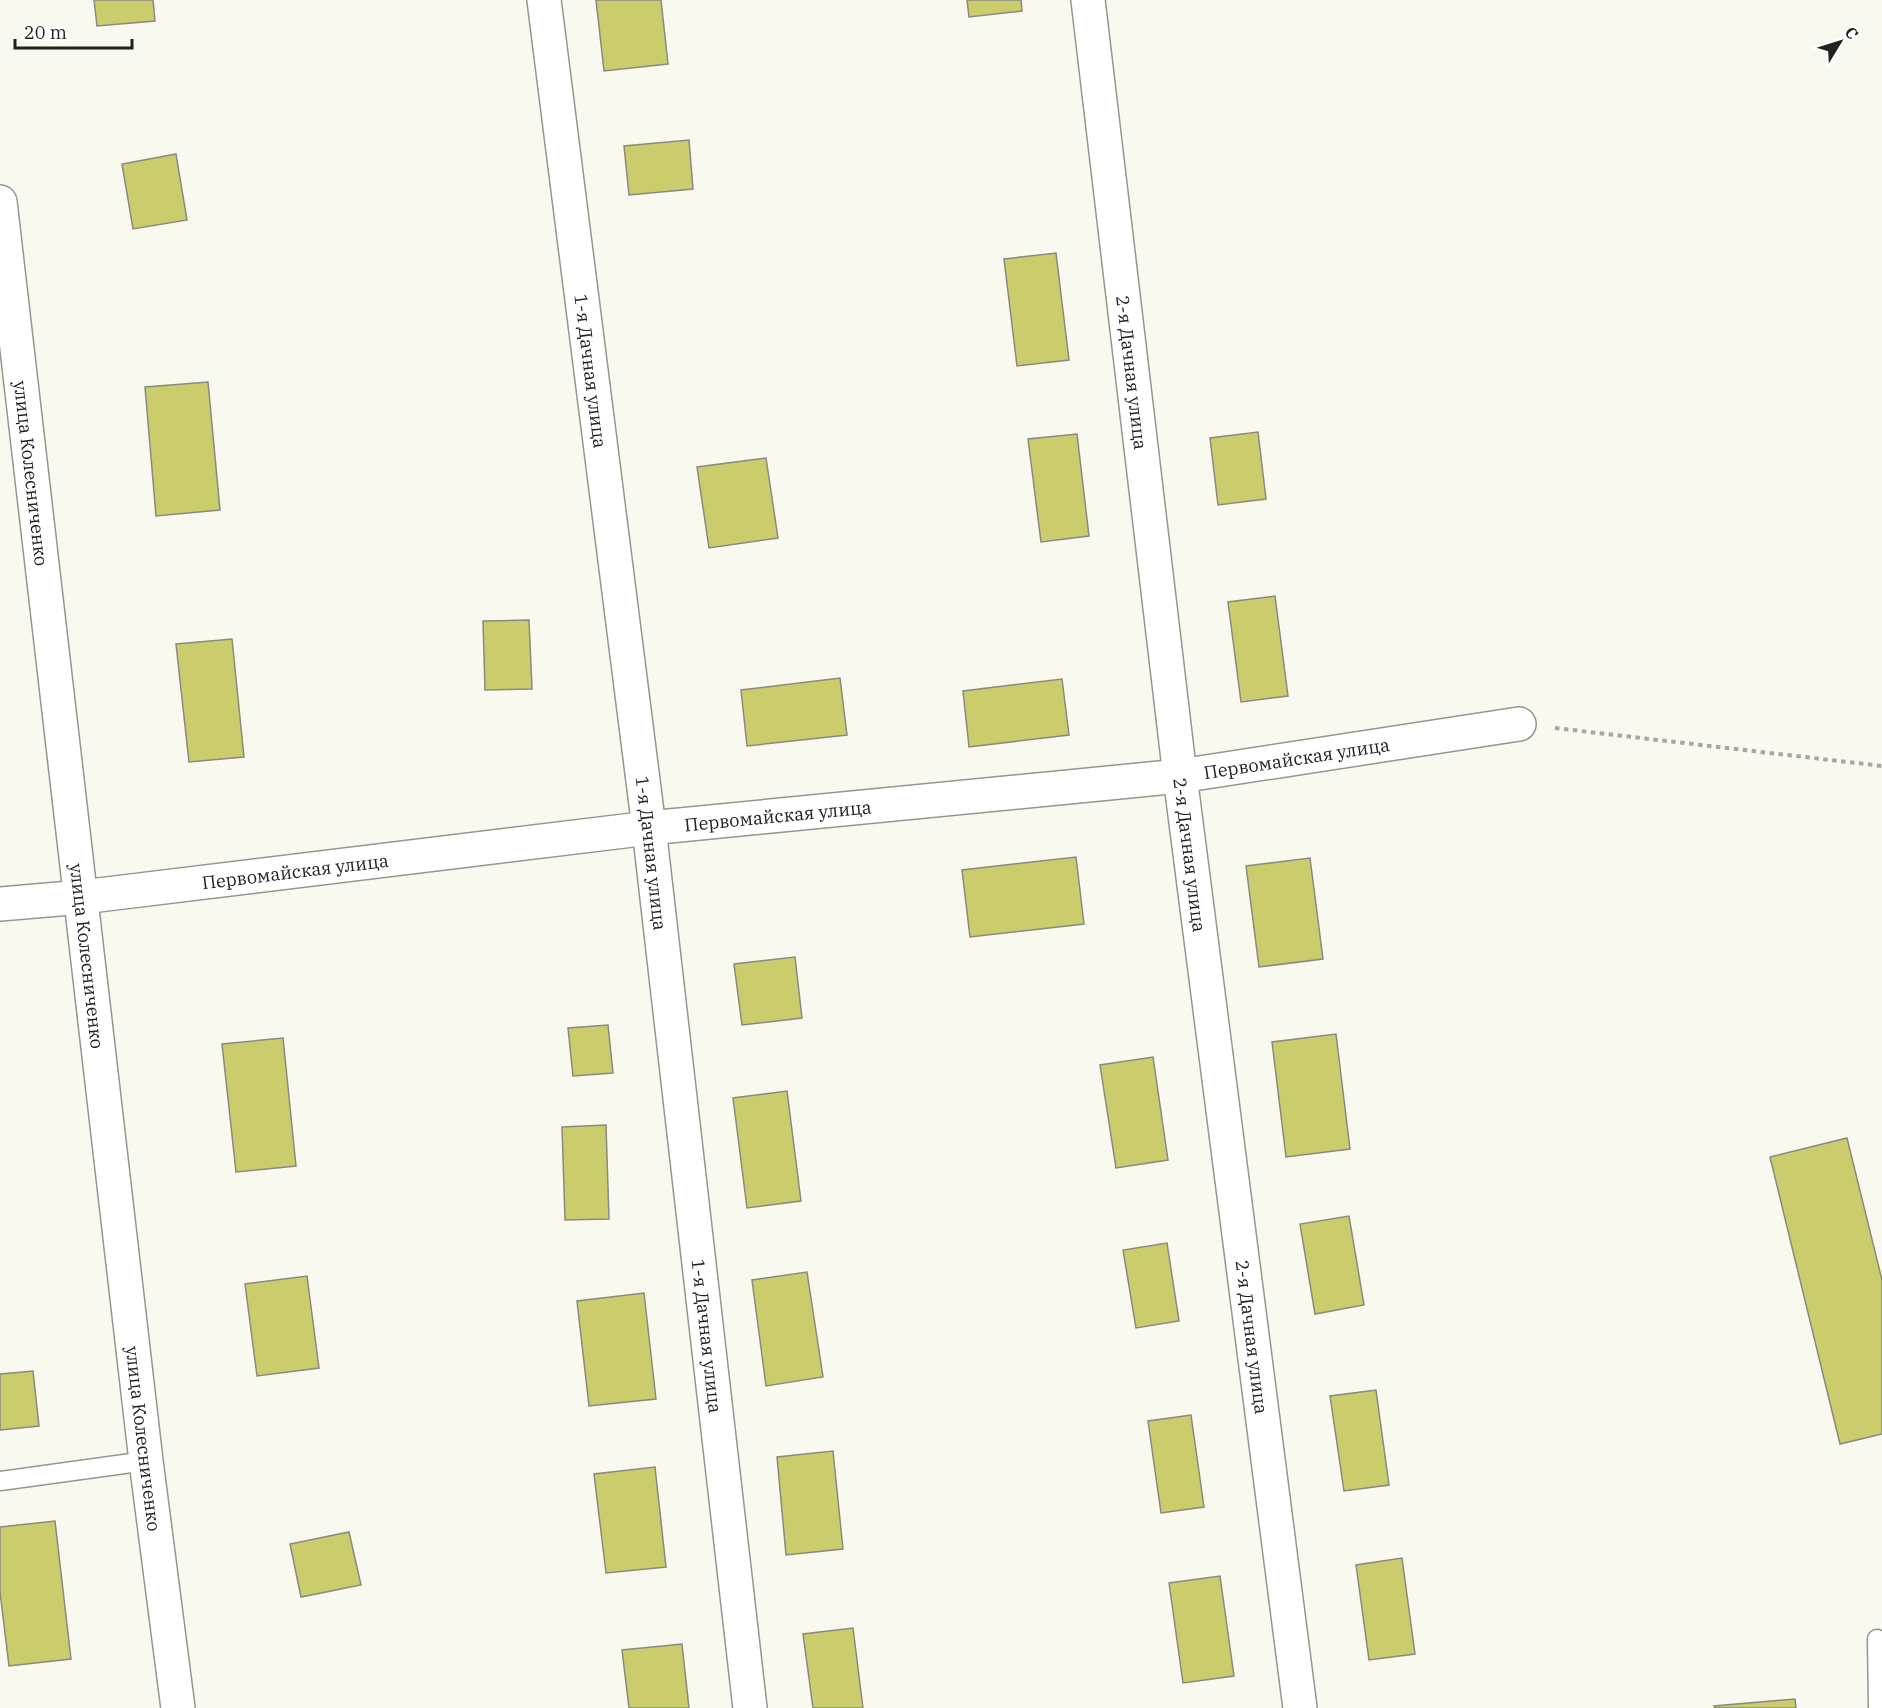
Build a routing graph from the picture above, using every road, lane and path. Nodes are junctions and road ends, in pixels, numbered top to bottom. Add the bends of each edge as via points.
1 (544, 0) edge
2 (1088, 0) edge
3 (0, 202) edge
4 (1519, 724) joint
5 (1882, 766) edge
6 (1180, 776) junction
7 (649, 828) junction
8 (82, 897) junction
9 (0, 904) edge
10 (146, 1461) junction
11 (0, 1480) edge
12 (1877, 1639) dead end
13 (178, 1708) edge
14 (750, 1708) edge
15 (1300, 1708) edge
16 (1878, 1708) edge

1 - 7 street, 1-я Дачная улица
2 - 6 street, 2-я Дачная улица
3 - 8 street, улица Колесниченко
4 - 5 path
4 - 6 street, Первомайская улица
6 - 7 street, Первомайская улица
6 - 15 street, 2-я Дачная улица
7 - 8 street, Первомайская улица
7 - 14 street, 1-я Дачная улица
8 - 9 street, Первомайская улица
8 - 10 street, улица Колесниченко
10 - 11 lane
10 - 13 street, улица Колесниченко
12 - 16 lane

